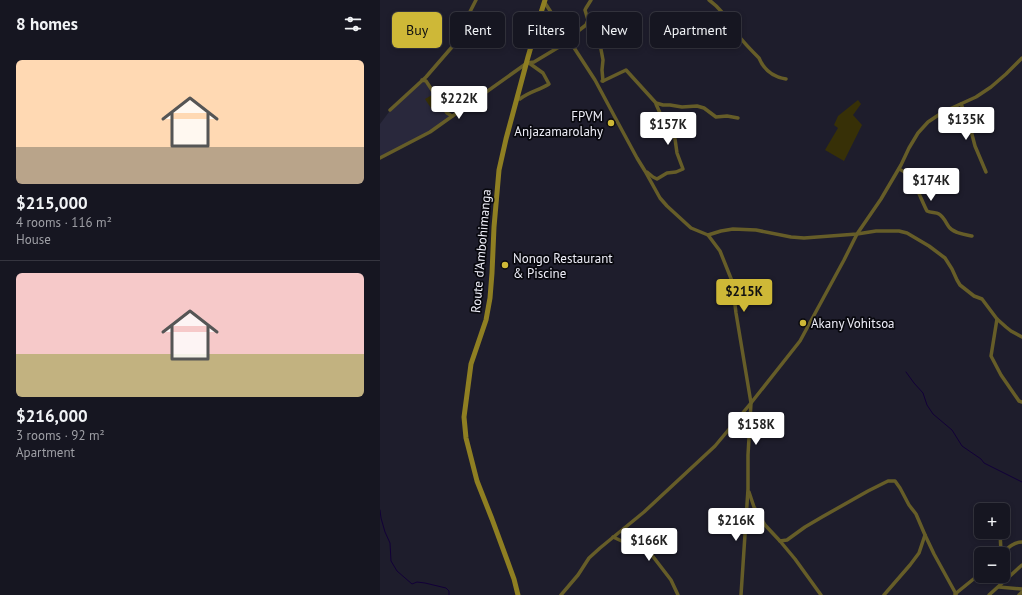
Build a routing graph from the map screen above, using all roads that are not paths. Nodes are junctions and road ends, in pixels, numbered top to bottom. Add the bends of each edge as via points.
1 (476, 0) edge
2 (591, 0) edge
3 (709, 0) edge
4 (545, 1) edge
5 (552, 12) edge
6 (587, 17) edge
7 (587, 22) edge
8 (579, 30) edge
9 (558, 48) edge
10 (574, 48) edge
11 (601, 48) edge
12 (1022, 58) edge
13 (528, 63) junction
14 (786, 79) dead end
15 (422, 80) junction
16 (603, 81) junction
17 (597, 84) junction
18 (520, 99) dead end
19 (656, 103) junction
20 (961, 104) junction
21 (390, 110) dead end
22 (452, 116) junction
23 (738, 118) dead end
24 (380, 158) edge
25 (899, 169) junction
26 (646, 171) junction
27 (986, 172) dead end
28 (857, 234) junction
29 (708, 235) junction
30 (972, 236) dead end
31 (997, 320) junction
32 (1022, 336) edge
33 (1022, 402) edge
34 (751, 403) junction
35 (748, 489) junction
36 (925, 535) junction
37 (613, 537) junction
38 (780, 541) junction
39 (1022, 542) edge
40 (1009, 547) edge
41 (1022, 566) edge
42 (974, 579) edge
43 (998, 587) junction
44 (1021, 591) edge
45 (956, 593) edge
46 (518, 595) edge
47 (561, 595) edge
48 (678, 595) edge
49 (741, 595) edge
50 (821, 595) edge
51 (884, 595) edge
52 (963, 595) edge
53 (988, 595) edge
54 (1020, 595) edge

1 - 15 street via 452,47
2 - 6 street via 585,10
3 - 14 street via 721,11 768,71
4 - 5 street
4 - 13 street, Route d'Ambohimanga
7 - 8 street
9 - 13 street
10 - 17 street
11 - 16 street
12 - 20 street via 991,87 976,98
13 - 18 street via 543,73 549,84
13 - 22 street
13 - 46 street, Route d'Ambohimanga via 498,170 490,298 486,320 471,364 464,417 466,438 477,481
15 - 21 street
15 - 22 street via 426,81 447,113
16 - 17 street
16 - 19 street via 626,70
17 - 26 street
19 - 23 street via 682,107 697,106 716,117
19 - 26 street via 672,130 683,169 667,173 657,179
20 - 25 street via 928,122 909,148
20 - 27 street
22 - 24 street via 430,132
25 - 28 street
25 - 30 street via 904,171 916,187 927,211 939,214 953,231
26 - 29 street via 667,206 691,228
28 - 29 street via 804,238 733,229
28 - 31 street via 876,231 899,232 920,240 945,258 960,285 982,299
28 - 34 street via 800,341
29 - 34 street via 720,251 732,281
31 - 32 street
31 - 33 street via 991,356 1001,375
34 - 35 street
34 - 37 street via 715,446
35 - 38 street via 754,507 765,525
35 - 49 street
36 - 38 street via 900,488 894,481 888,481 838,507 787,540
36 - 45 street
36 - 51 street via 919,553
37 - 47 street via 589,558 578,576
37 - 48 street via 643,547 651,554 671,580
38 - 50 street
39 - 40 street
41 - 43 street
42 - 45 street
43 - 44 street
43 - 53 street
44 - 54 street
45 - 52 street

